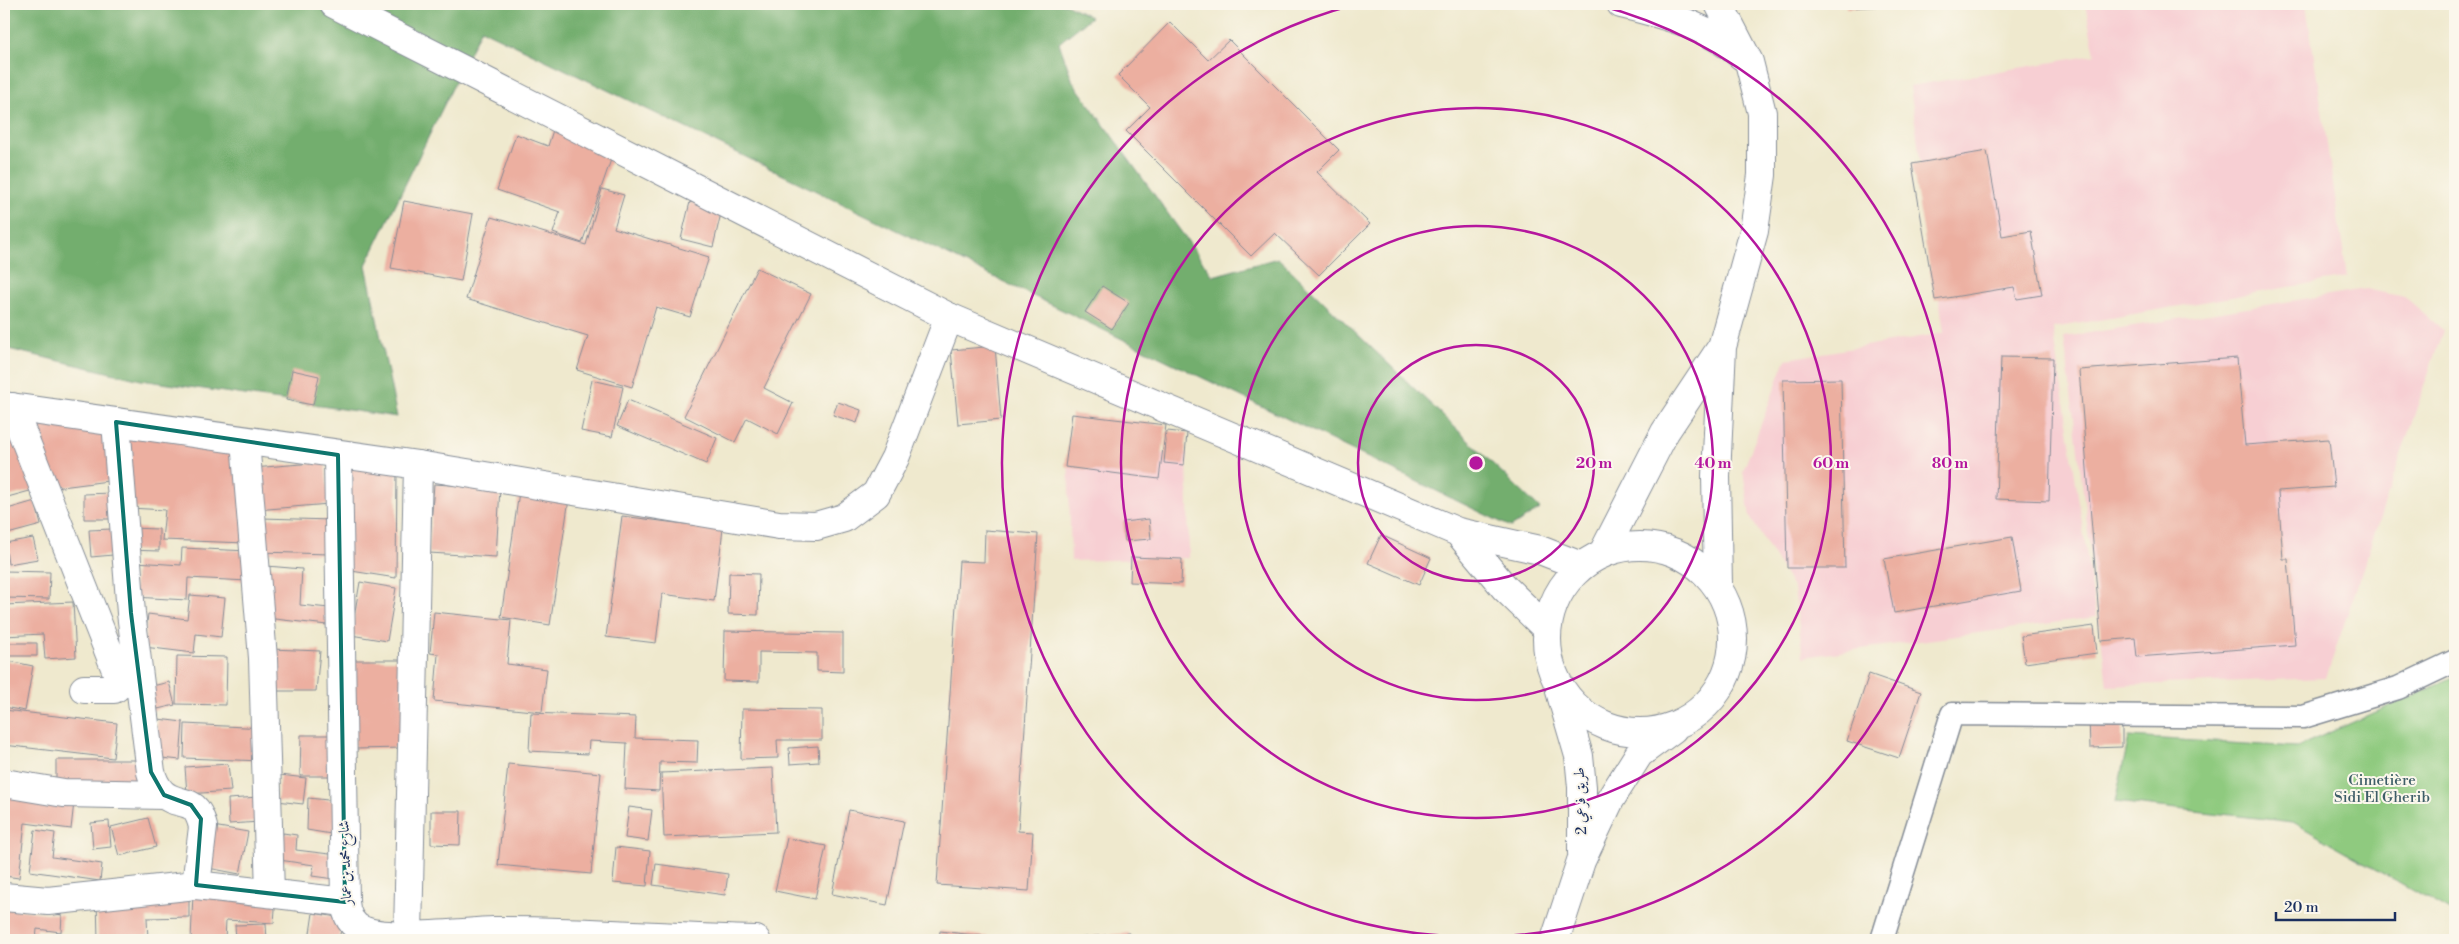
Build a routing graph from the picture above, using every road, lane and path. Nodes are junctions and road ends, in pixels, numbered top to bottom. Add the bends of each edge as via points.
1 (334, 4) edge
2 (1621, 4) edge
3 (1719, 4) edge
4 (1749, 62) junction
5 (949, 317) junction
6 (1722, 346) junction
7 (8, 406) edge
8 (116, 422) junction
9 (245, 441) junction
10 (338, 455) junction
11 (418, 465) junction
12 (1458, 532) junction
13 (1592, 559) junction
14 (1718, 586) junction
15 (1546, 629) junction
16 (2455, 661) edge
17 (1558, 684) junction
18 (84, 688) dead end
19 (1683, 722) junction
20 (4, 783) edge
21 (164, 795) junction
22 (1581, 861) junction
23 (196, 885) junction
24 (270, 893) junction
25 (4, 897) edge
26 (345, 902) junction
27 (408, 935) junction
28 (495, 936) edge
29 (728, 940) edge
30 (756, 940) edge
31 (1555, 940) edge
32 (1882, 940) edge

1 - 5 street
2 - 4 street via 1704,29
3 - 4 street
4 - 6 street via 1762,113 1762,175 1754,231
5 - 11 street via 895,458 876,494 844,518 816,526 779,524
5 - 12 street
6 - 13 street via 1665,432
6 - 14 street via 1716,476
7 - 8 street
7 - 18 street via 120,680 114,689
8 - 9 street
8 - 21 street via 124,547 145,735 155,785
9 - 10 street
9 - 24 street via 263,658
10 - 11 street
10 - 26 street, شارع محمد بن عمار
11 - 27 street
12 - 13 street
12 - 15 street via 1505,588
13 - 14 street via 1628,546 1654,546 1678,553 1700,567
13 - 15 street via 1564,584 1552,606
14 - 19 street, طريق فرعي 2 via 1731,615 1734,646 1726,677 1708,703
15 - 17 street via 1548,658
16 - 32 lane via 2398,688 2303,717 1952,714
17 - 19 street via 1576,707 1600,723 1627,731 1656,731
17 - 22 street, طريق فرعي 2 via 1578,756 1582,787
19 - 22 street, طريق فرعي 2 via 1639,754 1610,800
20 - 21 street via 64,793
21 - 23 street via 192,805 201,819 203,827
22 - 31 street, طريق فرعي 2
23 - 24 street
23 - 25 street via 48,901
24 - 26 street
26 - 27 street, شارع محمد بن عمار via 350,920 364,931
27 - 28 street, شارع محمد بن عمار
28 - 29 street, شارع محمد بن عمار
29 - 30 street, شارع محمد بن عمار

